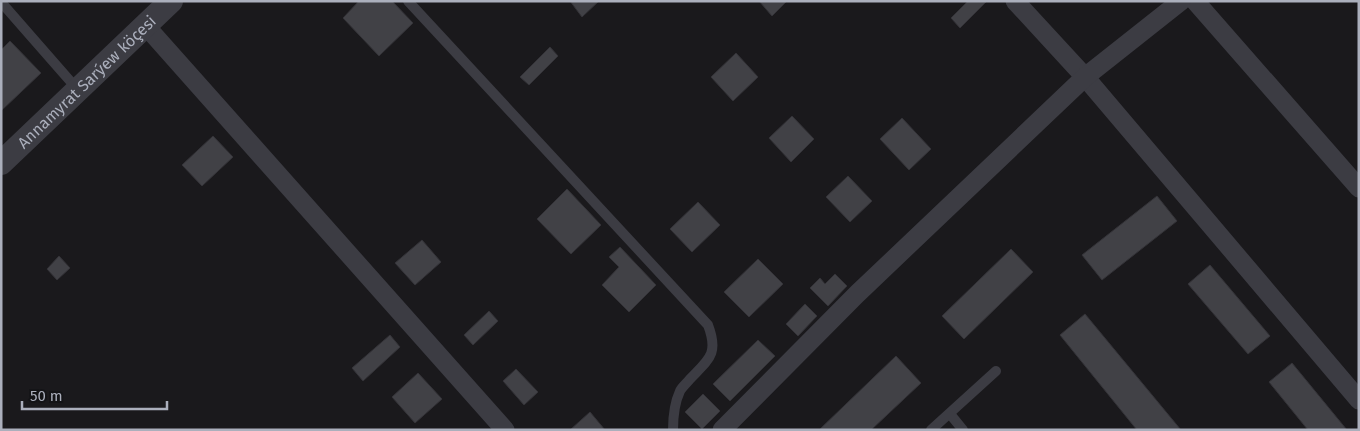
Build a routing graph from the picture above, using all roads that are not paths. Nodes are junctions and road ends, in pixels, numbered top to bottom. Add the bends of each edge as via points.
1 (171, 1) edge
2 (408, 1) edge
3 (1015, 1) edge
4 (1181, 1) edge
5 (1195, 1) edge
6 (1, 2) edge
7 (145, 25) junction
8 (1085, 77) junction
9 (78, 90) junction
10 (1, 163) edge
11 (1359, 188) edge
12 (996, 371) dead end
13 (1359, 400) edge
14 (950, 414) junction
15 (505, 430) edge
16 (674, 430) edge
17 (722, 430) edge
18 (931, 430) edge
19 (963, 430) edge

1 - 7 street, Annamyrat Sarýew köçesi
2 - 16 lane via 708,325 714,350 680,390 673,413
3 - 8 street
4 - 8 street
5 - 11 street
6 - 9 lane
7 - 9 street, Annamyrat Sarýew köçesi
7 - 15 street
8 - 13 street
8 - 17 street via 857,294
9 - 10 street, Annamyrat Sarýew köçesi
12 - 14 lane
14 - 18 lane
14 - 19 lane

